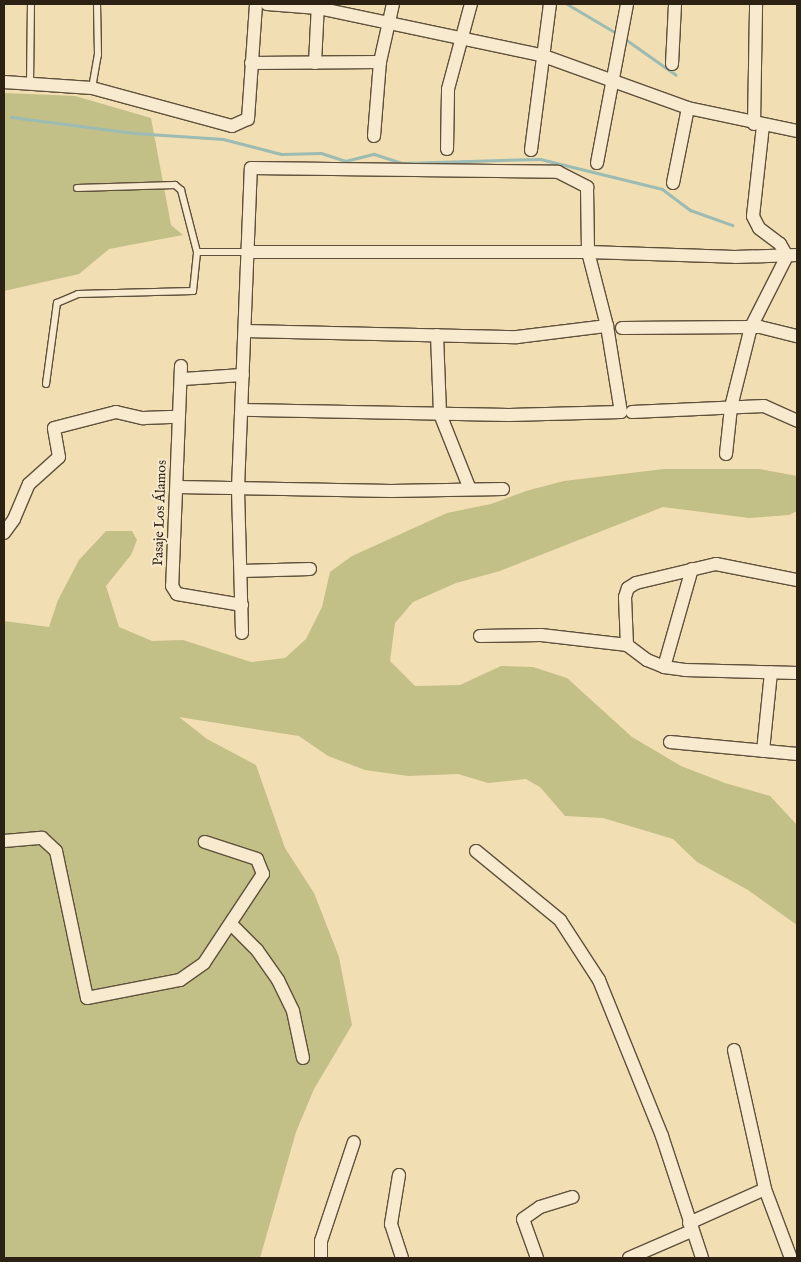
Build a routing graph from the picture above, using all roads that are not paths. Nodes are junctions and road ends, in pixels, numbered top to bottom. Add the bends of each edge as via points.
1 (31, 4) edge
2 (98, 4) edge
3 (256, 4) edge
4 (267, 4) edge
5 (393, 4) edge
6 (471, 4) edge
7 (550, 4) edge
8 (628, 4) edge
9 (675, 4) edge
10 (756, 4) edge
11 (318, 6) edge
12 (390, 22) junction
13 (462, 38) junction
14 (541, 55) junction
15 (380, 62) junction
16 (315, 63) junction
17 (252, 64) junction
18 (672, 64) dead end
19 (612, 80) junction
20 (4, 82) edge
21 (30, 84) junction
22 (92, 88) junction
23 (688, 108) junction
24 (758, 125) junction
25 (797, 131) edge
26 (374, 136) dead end
27 (447, 149) dead end
28 (531, 150) dead end
29 (597, 163) dead end
30 (672, 183) dead end
31 (76, 188) dead end
32 (197, 252) junction
33 (250, 252) junction
34 (588, 252) junction
35 (792, 255) edge
36 (606, 326) junction
37 (750, 327) junction
38 (622, 328) dead end
39 (244, 331) junction
40 (438, 335) junction
41 (797, 336) edge
42 (243, 376) junction
43 (46, 384) dead end
44 (731, 407) junction
45 (242, 410) junction
46 (632, 412) dead end
47 (440, 414) junction
48 (177, 417) junction
49 (797, 421) edge
50 (726, 454) dead end
51 (177, 487) junction
52 (238, 488) junction
53 (469, 488) junction
54 (503, 489) dead end
55 (4, 533) edge
56 (310, 569) dead end
57 (692, 569) junction
58 (242, 571) junction
59 (797, 580) edge
60 (242, 605) junction
61 (242, 632) dead end
62 (480, 636) dead end
63 (627, 645) junction
64 (664, 667) junction
65 (771, 672) junction
66 (797, 673) edge
67 (670, 742) dead end
68 (763, 751) junction
69 (797, 754) edge
70 (4, 842) edge
71 (205, 842) dead end
72 (476, 851) dead end
73 (231, 924) junction
74 (734, 1050) dead end
75 (303, 1058) dead end
76 (354, 1142) dead end
77 (399, 1175) dead end
78 (765, 1189) junction
79 (573, 1197) dead end
80 (690, 1227) junction
81 (321, 1258) edge
82 (402, 1258) edge
83 (537, 1258) edge
84 (628, 1258) edge
85 (702, 1258) edge
86 (791, 1258) edge

1 - 21 lane
2 - 22 lane via 98,55
3 - 17 street
4 - 11 street
5 - 12 street
6 - 13 street
7 - 14 street
8 - 19 street
9 - 18 street
10 - 24 street
11 - 12 street
11 - 16 street
12 - 13 street
12 - 15 street
13 - 14 street
13 - 27 street via 448,89
14 - 19 street
14 - 28 street
15 - 16 street
15 - 26 street
16 - 17 street
17 - 22 street via 248,119 232,126
19 - 23 street
19 - 29 street
20 - 21 street
21 - 22 street
23 - 24 street
23 - 30 street
24 - 25 street
24 - 35 street via 753,216 759,228
31 - 32 lane via 175,185 181,190
32 - 33 lane
32 - 43 lane via 193,291 78,294 57,303
33 - 34 street
33 - 34 street via 251,168 558,172 586,187
33 - 39 street
34 - 35 street
34 - 36 street
35 - 37 street
36 - 40 street via 517,337
36 - 47 street via 621,412
37 - 38 street
37 - 41 street via 776,329
37 - 44 street
39 - 40 street
39 - 42 street
40 - 47 street
42 - 45 street
42 - 48 street, Pasaje Los Álamos via 182,373
44 - 46 street
44 - 49 street via 764,406
44 - 50 street
45 - 47 street
45 - 52 street
47 - 53 street
48 - 51 street, Pasaje Los Álamos
48 - 55 street via 143,418 116,412 54,428 59,457 29,484 14,519
51 - 52 street
51 - 60 street, Pasaje Los Álamos via 172,586 177,594
52 - 53 street via 391,491
52 - 58 street
53 - 54 street
56 - 58 street
57 - 59 street via 707,565 730,566
57 - 63 street via 636,583 628,588 625,597
57 - 64 street
58 - 60 street
60 - 61 street
62 - 63 street via 541,635
63 - 64 street via 646,660
64 - 65 street
65 - 66 street
65 - 68 street
67 - 68 street
68 - 69 street
70 - 73 street via 42,838 56,851 87,998 187,977 204,963
71 - 73 street via 257,859 263,874
72 - 80 street via 560,920 595,972 662,1136
73 - 75 street via 257,950 278,980 293,1012
74 - 78 street
76 - 81 street via 321,1240
77 - 82 street via 391,1224
78 - 80 street
78 - 86 street
79 - 83 street via 540,1207 523,1219
80 - 84 street
80 - 85 street

